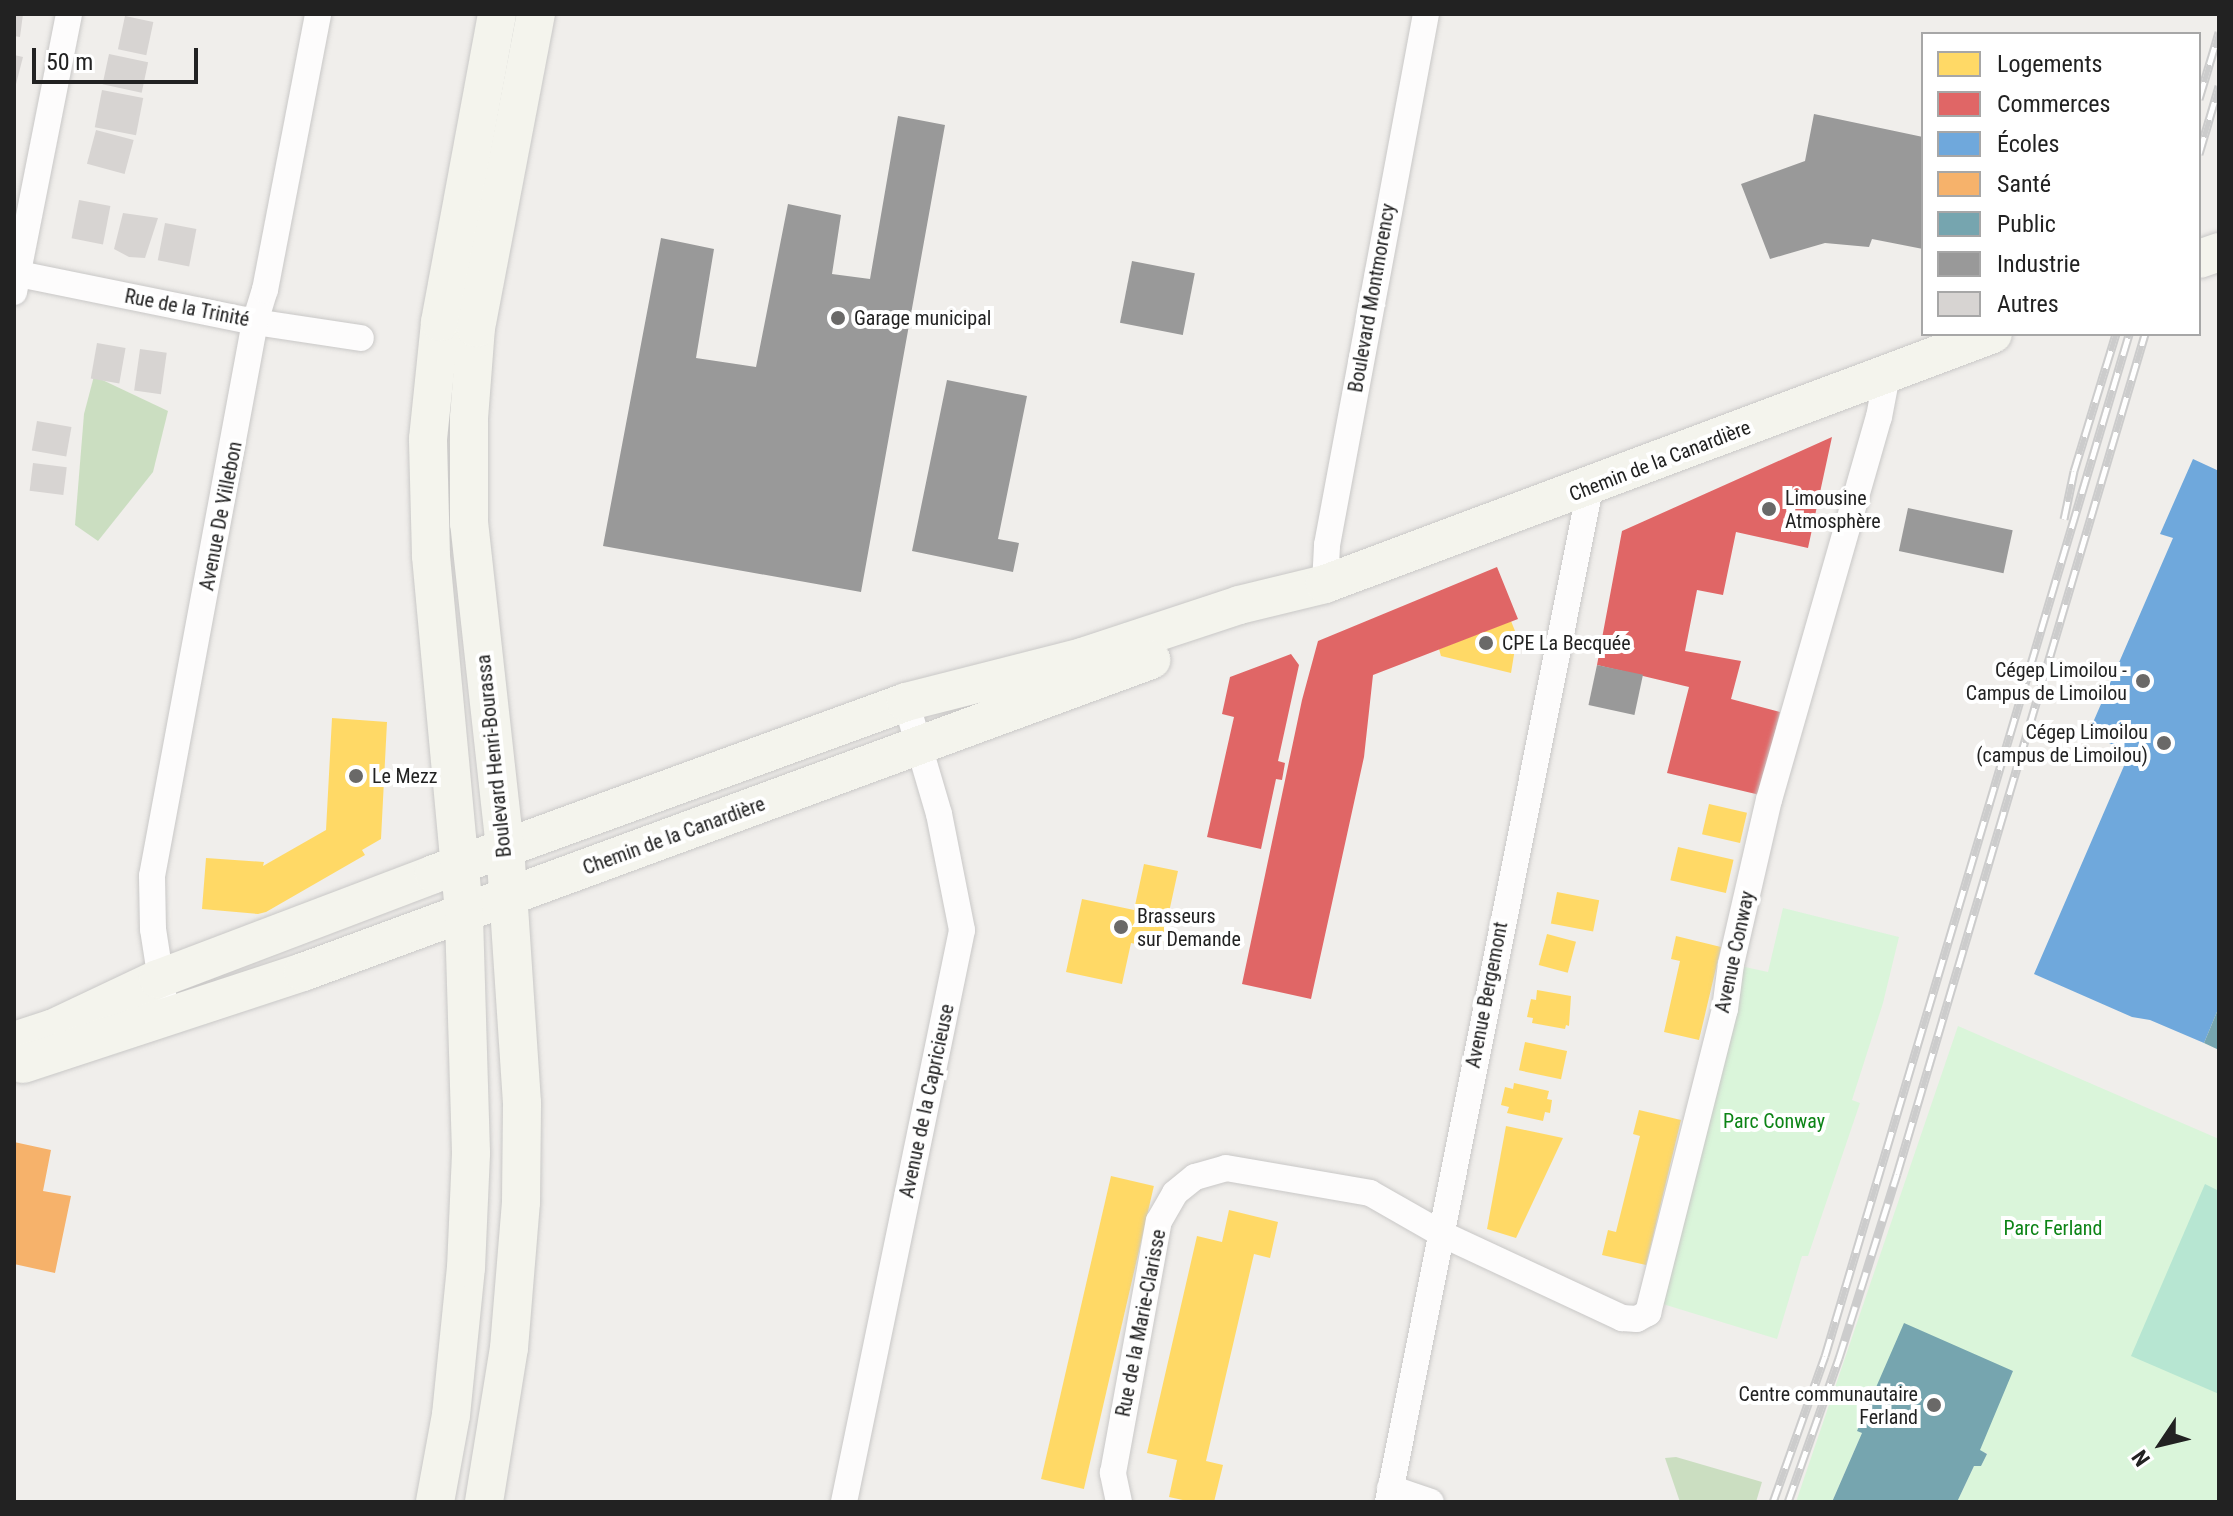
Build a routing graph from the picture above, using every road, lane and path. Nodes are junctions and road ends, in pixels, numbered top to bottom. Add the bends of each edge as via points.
1 (69, 14) edge
2 (318, 14) edge
3 (497, 14) edge
4 (536, 14) edge
5 (1426, 14) edge
6 (15, 279) edge
7 (255, 322) junction
8 (1988, 336) edge
9 (361, 338) dead end
10 (1887, 375) junction
11 (1590, 488) junction
12 (1325, 584) junction
13 (906, 702) junction
14 (921, 745) junction
15 (505, 848) junction
16 (459, 865) junction
17 (508, 895) junction
18 (464, 912) junction
19 (158, 979) junction
20 (171, 1018) junction
21 (14, 1022) edge
22 (52, 1029) junction
23 (14, 1041) edge
24 (14, 1067) edge
25 (1442, 1234) junction
26 (1389, 1495) edge
27 (435, 1502) edge
28 (484, 1502) edge
29 (844, 1502) edge
30 (1119, 1502) edge
31 (1431, 1502) edge

1 - 6 street
2 - 7 street, Avenue De Villebon
3 - 16 main road via 440,322 428,439 431,556
4 - 15 main road, Boulevard Henri-Bourassa via 476,328 469,418 473,571
5 - 12 street, Boulevard Montmorency via 1327,545
6 - 7 street, Rue de la Trinité
7 - 9 street, Rue de la Trinité
7 - 19 street, Avenue De Villebon via 152,876
8 - 10 main road, Chemin de la Canardière
10 - 11 main road, Chemin de la Canardière
10 - 25 street, Avenue Conway via 1769,800 1725,1009 1648,1313 1622,1318
11 - 12 main road, Chemin de la Canardière
11 - 25 street, Avenue Bergemont
12 - 13 main road, Chemin de la Canardière via 1239,605 1082,657
12 - 14 main road, Chemin de la Canardière via 1245,624
13 - 14 street, Avenue de la Capricieuse
13 - 15 main road, Chemin de la Canardière
14 - 17 main road, Chemin de la Canardière
14 - 29 street, Avenue de la Capricieuse via 962,930
15 - 16 main road, Chemin de la Canardière
15 - 17 main road, Boulevard Henri-Bourassa
16 - 18 main road
16 - 19 main road, Chemin de la Canardière
17 - 18 main road, Chemin de la Canardière
17 - 28 main road, Boulevard Henri-Bourassa via 522,1088 521,1202 509,1348
18 - 20 main road, Chemin de la Canardière
18 - 27 main road via 469,1196 451,1415
19 - 20 street, Avenue De Villebon
19 - 22 main road, Chemin de la Canardière
20 - 24 main road, Chemin de la Canardière
21 - 22 street
22 - 23 main road, Chemin de la Canardière
25 - 26 street, Avenue Bergemont
25 - 30 street, Rue de la Marie-Clarisse via 1370,1193 1226,1168 1195,1177 1175,1193 1159,1221 1113,1473
26 - 31 street

